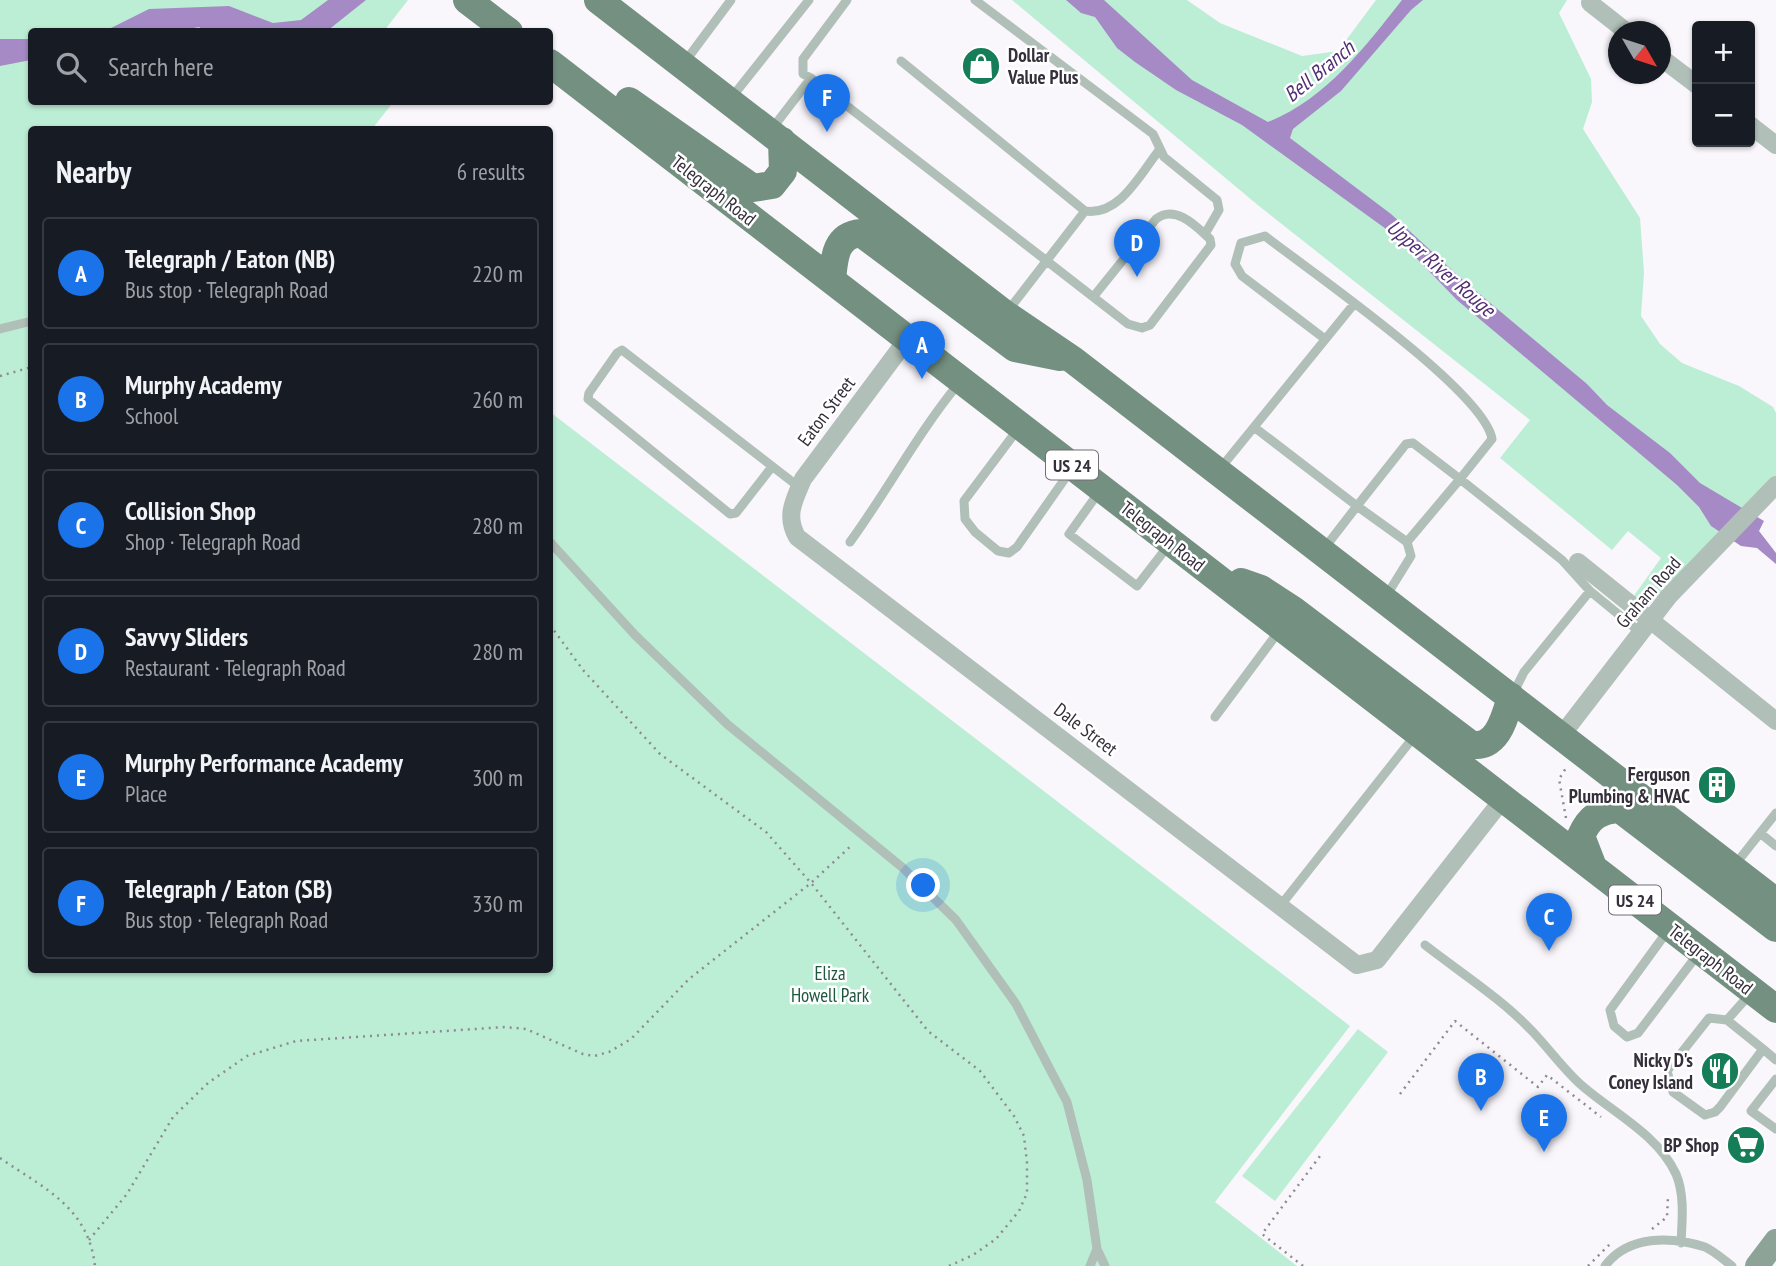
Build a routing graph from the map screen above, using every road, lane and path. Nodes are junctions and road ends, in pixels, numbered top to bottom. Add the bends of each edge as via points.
1 (467, 0) edge
2 (731, 0) edge
3 (809, 0) edge
4 (847, 0) edge
5 (975, 0) edge
6 (1590, 3) dead end
7 (611, 7) edge
8 (1613, 21) edge
9 (504, 28) edge
10 (901, 61) dead end
11 (682, 64) junction
12 (553, 65) edge
13 (1671, 65) edge
14 (811, 78) junction
15 (573, 81) junction
16 (1696, 84) edge
17 (729, 101) junction
18 (1755, 129) edge
19 (776, 137) junction
20 (1776, 145) edge
21 (1160, 149) junction
22 (1085, 211) junction
23 (1205, 234) junction
24 (1047, 259) junction
25 (832, 280) junction
26 (1094, 296) junction
27 (1353, 304) junction
28 (1005, 314) junction
29 (28, 322) edge
30 (0, 329) edge
31 (908, 338) junction
32 (1325, 339) junction
33 (1073, 360) junction
34 (28, 368) edge
35 (0, 376) edge
36 (962, 379) junction
37 (1020, 425) junction
38 (1254, 426) junction
39 (1074, 466) junction
40 (771, 468) junction
41 (1218, 472) junction
42 (1460, 479) junction
43 (1776, 485) edge
44 (799, 487) junction
45 (1102, 488) junction
46 (1357, 506) junction
47 (790, 515) joint
48 (850, 542) dead end
49 (1171, 542) junction
50 (1407, 542) junction
51 (553, 545) edge
52 (1322, 551) junction
53 (1577, 562) dead end
54 (1206, 569) junction
55 (1590, 592) junction
56 (1384, 599) junction
57 (1644, 627) junction
58 (1281, 628) junction
59 (553, 629) edge
60 (1511, 698) junction
61 (1215, 717) dead end
62 (1776, 721) edge
63 (1417, 733) junction
64 (1561, 736) junction
65 (1566, 768) dead end
66 (1503, 799) junction
67 (1776, 813) edge
68 (1564, 819) dead end
69 (1760, 833) junction
70 (862, 834) junction
71 (1776, 846) edge
72 (1593, 867) junction
73 (1732, 868) junction
74 (811, 883) junction
75 (1776, 902) edge
76 (1280, 905) junction
77 (1670, 928) junction
78 (1776, 928) edge
79 (1425, 945) dead end
80 (1700, 951) junction
81 (1753, 991) junction
82 (1776, 1009) edge
83 (1727, 1020) junction
84 (1763, 1049) junction
85 (1776, 1060) edge
86 (1776, 1079) edge
87 (1400, 1094) dead end
88 (1608, 1122) dead end
89 (1776, 1129) edge
90 (1320, 1157) dead end
91 (0, 1158) edge
92 (1668, 1191) dead end
93 (1642, 1232) dead end
94 (89, 1240) junction
95 (1776, 1241) edge
96 (1615, 1242) dead end
97 (1681, 1242) junction
98 (1097, 1249) junction
99 (95, 1266) edge
100 (949, 1266) edge
101 (1090, 1266) edge
102 (1105, 1266) edge
103 (1303, 1266) edge
104 (1588, 1266) edge
105 (1605, 1266) edge
106 (1732, 1266) edge
107 (1756, 1266) edge

1 - 9 main road
2 - 11 lane
3 - 17 lane
4 - 14 lane via 803,58 803,74
5 - 21 lane via 1153,134
6 - 8 street
7 - 11 main road
10 - 22 lane
11 - 17 main road
12 - 15 main road, Telegraph Road / US 24
13 - 16 street
14 - 19 lane
14 - 24 lane
15 - 19 main road via 623,96 753,188 772,185 783,171
15 - 25 main road, Telegraph Road / US 24
17 - 19 main road
18 - 20 street
19 - 28 main road
21 - 22 lane via 1115,204 1104,211
21 - 23 lane via 1164,158 1217,200 1219,210
22 - 24 lane
23 - 26 lane via 1174,212 1160,216
23 - 26 lane via 1211,245 1150,326 1135,327
24 - 26 lane
24 - 28 lane
25 - 31 main road, Telegraph Road / US 24
25 - 33 main road via 841,242 850,234 861,233 1015,348
27 - 32 lane
27 - 32 lane via 1265,236 1241,243 1235,264 1242,276
27 - 42 lane via 1441,372 1490,426 1492,439
28 - 33 main road
29 - 30 lane
31 - 36 main road, Telegraph Road / US 24
31 - 44 street, Eaton Street via 823,448
32 - 38 lane
33 - 41 main road
34 - 35 path
36 - 37 main road, Telegraph Road / US 24
36 - 48 lane via 905,454
37 - 39 main road, Telegraph Road / US 24
37 - 39 lane via 964,501 965,519 998,551 1009,553 1017,547
38 - 41 lane
38 - 46 lane
39 - 45 main road, Telegraph Road / US 24
40 - 40 lane via 622,350 589,393 588,399 606,415 730,514 736,513
40 - 44 lane
41 - 52 main road
42 - 46 lane via 1413,443 1406,444
42 - 50 lane
42 - 55 lane via 1562,560
43 - 57 street, Graham Road
44 - 47 street, Eaton Street
45 - 49 main road, Telegraph Road / US 24
45 - 49 lane via 1069,534 1137,586
46 - 50 lane
46 - 52 lane
47 - 76 street, Dale Street via 797,537
49 - 54 main road, Telegraph Road / US 24
50 - 56 lane via 1410,556
51 - 70 lane via 635,635 727,724
52 - 56 main road
53 - 57 street
54 - 58 main road, Telegraph Road / US 24
54 - 60 main road via 1261,589 1293,610 1470,744 1485,744 1496,736
55 - 57 lane
55 - 60 lane via 1524,671
56 - 60 main road
57 - 62 street
57 - 64 street, Graham Road
58 - 61 lane
58 - 63 main road, Telegraph Road / US 24
59 - 74 path via 583,670 660,754 756,824
60 - 64 main road
63 - 66 main road, Telegraph Road / US 24
63 - 76 lane
64 - 73 main road
65 - 68 path via 1559,779
66 - 72 main road, Telegraph Road / US 24
66 - 76 street, Dale Street via 1377,960 1369,964 1357,965
67 - 69 lane
69 - 71 lane
69 - 73 lane
70 - 74 path
70 - 98 lane via 956,920 1016,1004 1067,1102 1087,1180
72 - 77 main road, Telegraph Road / US 24
72 - 78 main road via 1581,835 1584,827 1593,816 1620,809
73 - 75 main road
74 - 94 path via 689,979 631,1039 609,1052 583,1054 526,1029 505,1027 296,1041 247,1056 208,1083 173,1117 127,1194
74 - 100 path via 928,1031 993,1085 1024,1136 1027,1193 1019,1211 996,1239
77 - 80 main road, Telegraph Road / US 24
77 - 80 lane via 1610,1010 1614,1026 1628,1037
79 - 97 lane via 1503,1006 1581,1085 1658,1147 1676,1174 1682,1202
80 - 81 main road, Telegraph Road / US 24
81 - 82 main road, Telegraph Road / US 24
81 - 83 lane
83 - 84 lane
83 - 84 lane via 1709,1018 1667,1071 1673,1092 1682,1100 1705,1115 1715,1112
84 - 85 lane
86 - 89 lane via 1751,1111
87 - 88 path via 1455,1021 1538,1087 1547,1075
90 - 103 path via 1262,1234
91 - 94 path via 67,1205
92 - 93 path via 1667,1217
94 - 99 path
95 - 107 main road
96 - 104 path via 1605,1245
97 - 105 lane via 1639,1241
97 - 106 lane via 1707,1248
98 - 101 lane
98 - 102 lane

